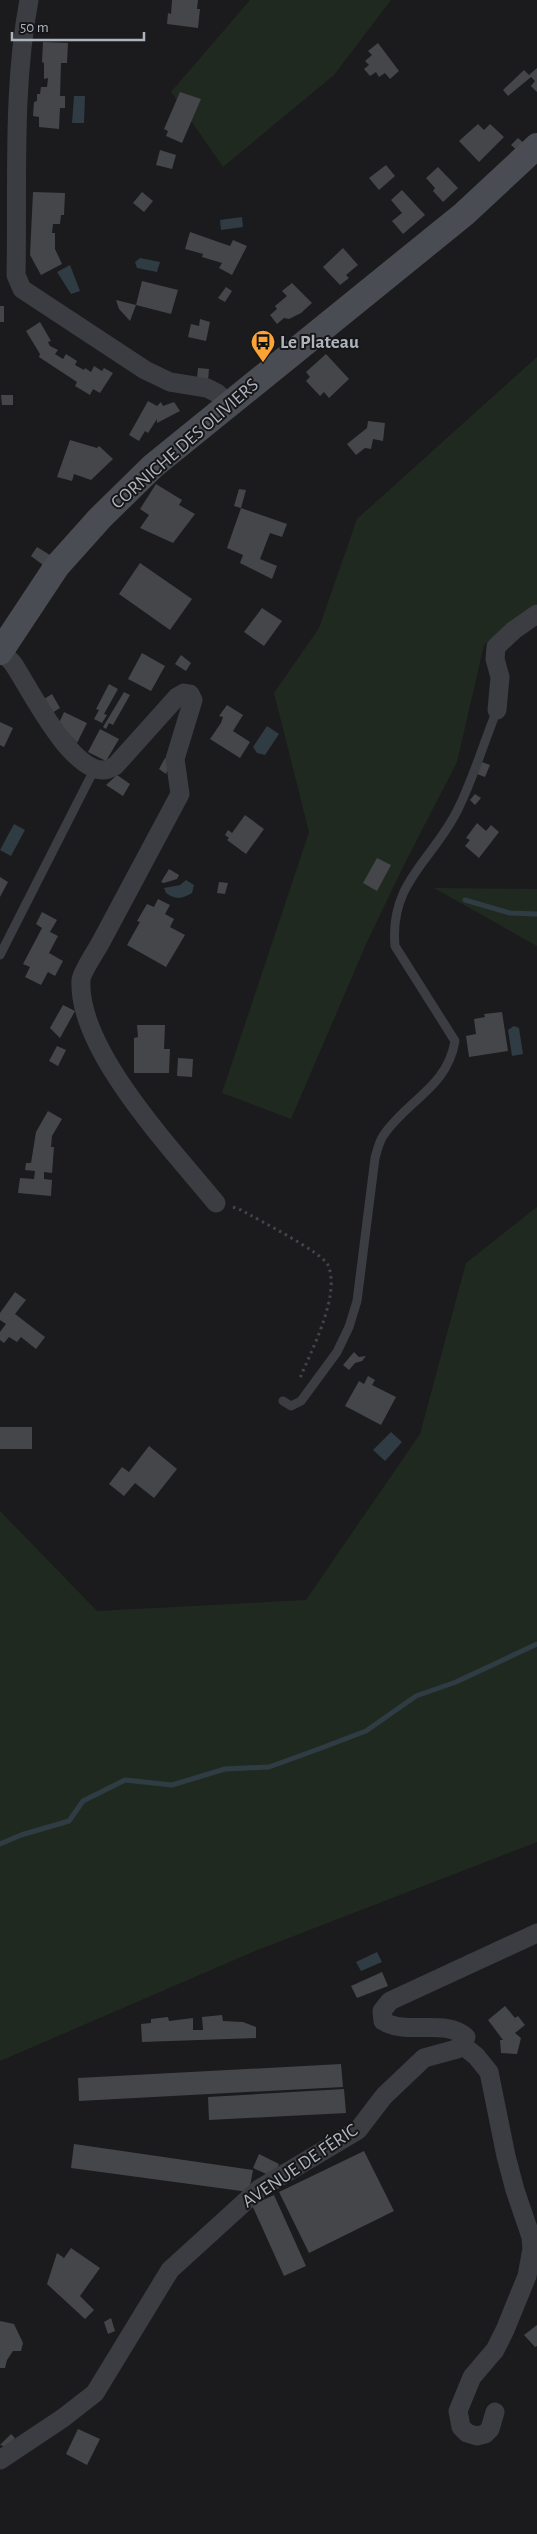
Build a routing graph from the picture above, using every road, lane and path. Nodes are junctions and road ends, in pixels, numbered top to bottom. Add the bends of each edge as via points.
1 (29, 0) edge
2 (537, 146) edge
3 (229, 404) junction
4 (537, 614) edge
5 (0, 652) edge
6 (497, 710) joint
7 (96, 768) junction
8 (0, 955) edge
9 (216, 1203) joint
10 (283, 1401) joint
11 (537, 1933) edge
12 (461, 2044) junction
13 (495, 2412) dead end
14 (0, 2460) edge

1 - 3 street via 20,67 18,144 16,275 22,289 146,370 170,382 206,388
2 - 3 street, CORNICHE DES OLIVIERS via 464,214
3 - 5 street, CORNICHE DES OLIVIERS via 153,466 76,543
4 - 6 street via 496,648 500,677
5 - 7 street via 13,663 42,714 63,741
6 - 10 lane via 458,809 407,885 394,919 395,946 455,1041 452,1056 430,1090 396,1120 382,1138 375,1158 357,1301 337,1352 301,1401 291,1406
7 - 8 lane
7 - 9 street via 105,770 115,766 177,697 190,694 193,700 175,759 180,794 81,979 92,1035 111,1069
9 - 10 path via 241,1210 328,1264 332,1279 322,1326 299,1380
11 - 12 street via 390,2001 382,2011 383,2021 393,2027 458,2030 466,2037
12 - 13 street via 489,2072 514,2190 531,2237 527,2276 495,2350 472,2376 458,2410 461,2427 477,2436 485,2434
12 - 14 street, AVENUE DE FÉRIC via 457,2049 424,2058 384,2096 358,2130 259,2189 170,2270 95,2392 63,2418

